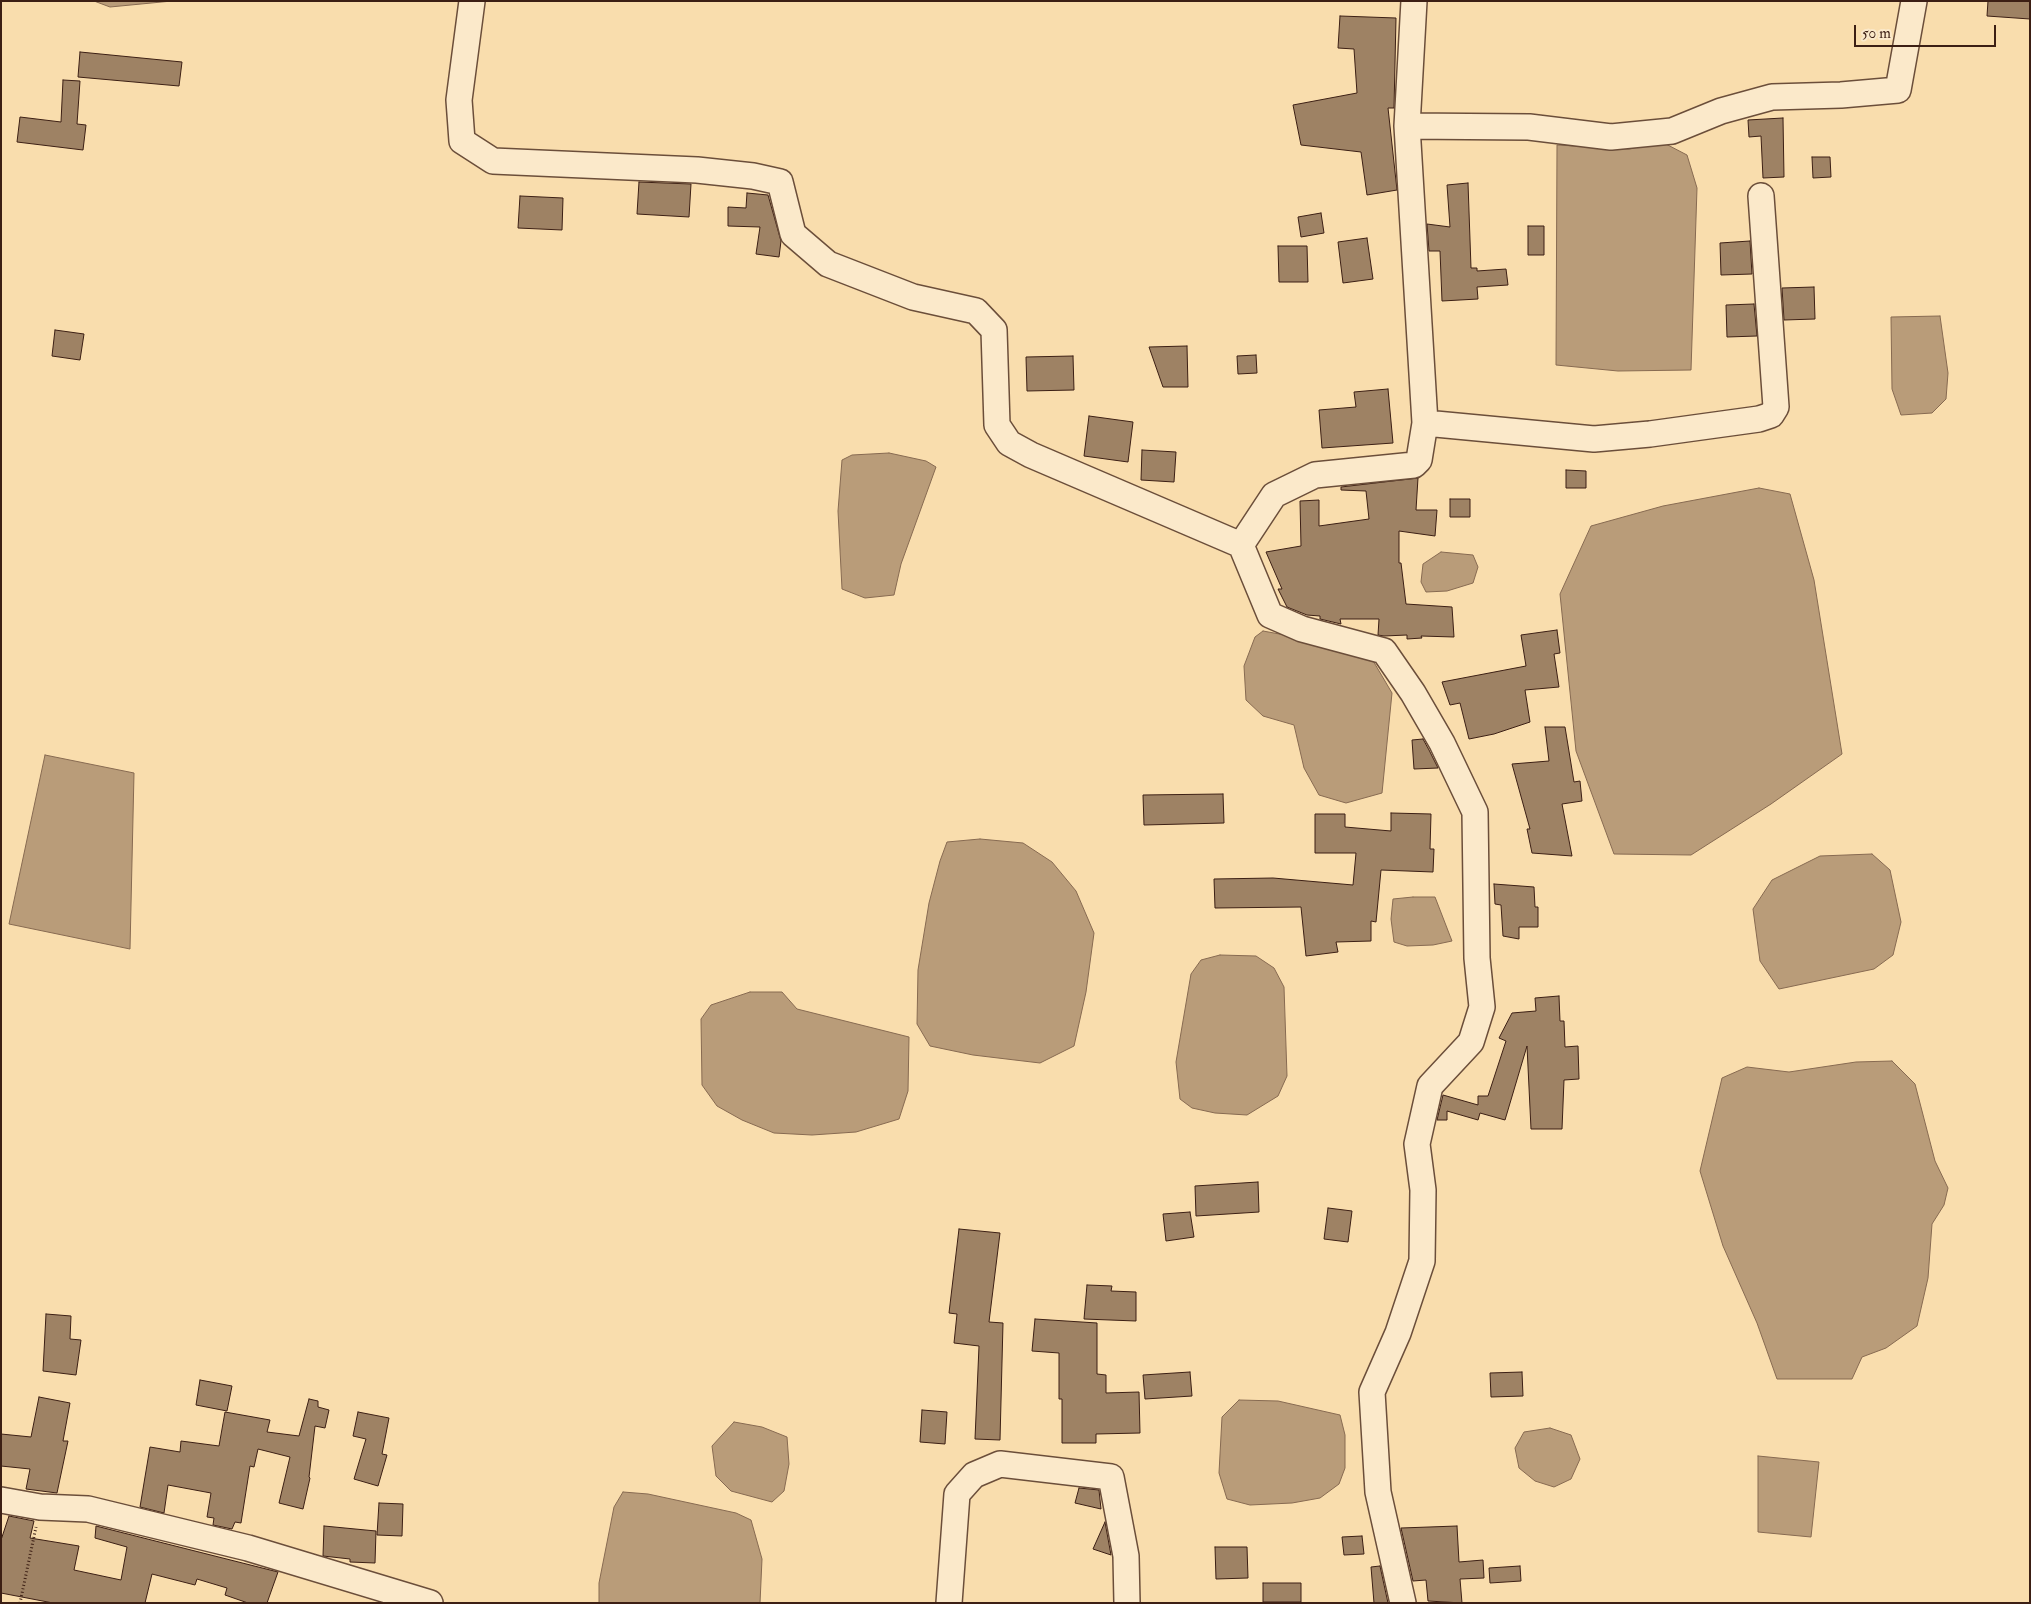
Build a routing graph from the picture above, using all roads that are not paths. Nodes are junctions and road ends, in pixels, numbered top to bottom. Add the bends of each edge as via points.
1 (472, 1) edge
2 (1414, 1) edge
3 (1914, 1) edge
4 (1407, 126) junction
5 (1761, 196) dead end
6 (1425, 423) junction
7 (1241, 544) junction
8 (1, 1500) edge
9 (430, 1603) edge
10 (949, 1603) edge
11 (1127, 1603) edge
12 (1403, 1603) edge

1 - 7 street via 460,100 462,141 493,161 697,170 780,182 793,234 828,264 913,297 976,311 994,330 997,425 1009,443
2 - 4 street
3 - 4 street via 1898,90 1841,96 1772,97 1721,111 1672,131 1611,136 1529,127
4 - 6 street
5 - 6 street via 1776,407 1771,415 1650,434 1594,439
6 - 7 street via 1419,460 1414,465 1315,475 1274,495
7 - 12 street via 1270,615 1302,629 1384,651 1414,693 1475,812 1477,958 1482,1007 1471,1042 1430,1086 1417,1144 1423,1190 1422,1261 1398,1333 1372,1392 1378,1492
8 - 9 street via 40,1507 88,1509 248,1548
10 - 11 street via 957,1494 974,1475 1000,1464 1110,1477 1126,1556

